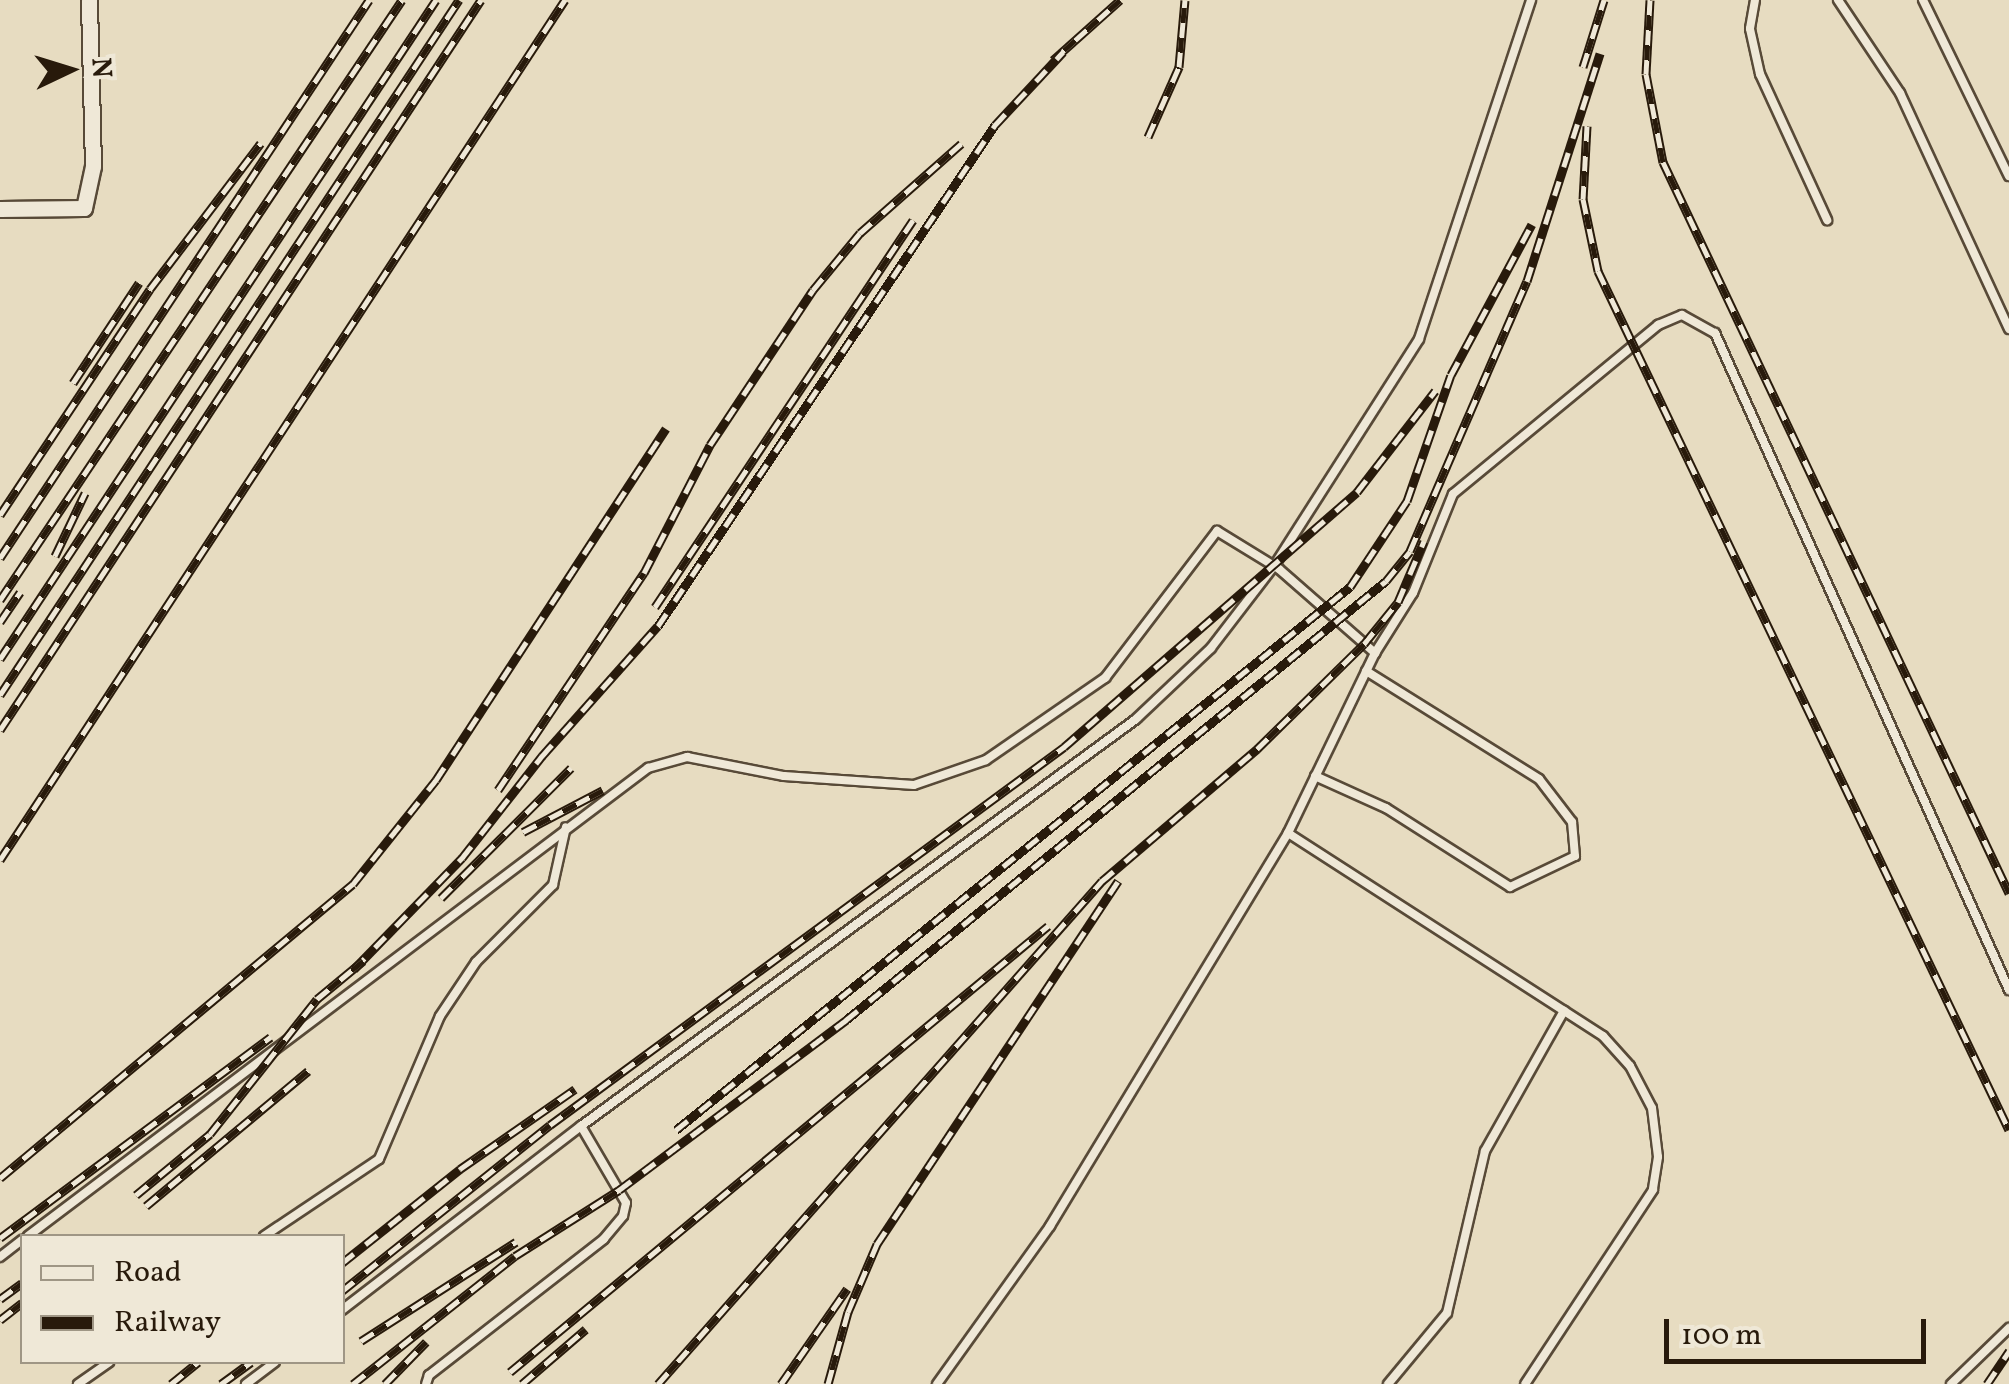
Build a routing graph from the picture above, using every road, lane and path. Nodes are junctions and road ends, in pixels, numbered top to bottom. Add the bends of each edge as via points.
1 (89, 0) edge
2 (1531, 0) edge
3 (1756, 0) edge
4 (1838, 0) edge
5 (1923, 0) edge
6 (2009, 142) edge
7 (1998, 152) junction
8 (2009, 176) edge
9 (0, 209) edge
10 (1826, 220) dead end
11 (2009, 329) edge
12 (1274, 566) junction
13 (1375, 653) junction
14 (1366, 671) junction
15 (1315, 776) junction
16 (566, 828) junction
17 (1288, 833) junction
18 (2009, 990) edge
19 (1564, 1011) junction
20 (581, 1126) junction
21 (30, 1234) edge
22 (267, 1234) edge
23 (20, 1242) edge
24 (0, 1257) edge
25 (345, 1308) edge
26 (2009, 1328) edge
27 (105, 1364) edge
28 (272, 1364) edge
29 (78, 1384) edge
30 (246, 1384) edge
31 (426, 1384) edge
32 (937, 1384) edge
33 (1388, 1384) edge
34 (1525, 1384) edge
35 (1951, 1384) edge

1 - 9 street via 93,166 84,208
2 - 12 lane via 1420,340
3 - 10 lane via 1750,29 1760,74
4 - 11 lane via 1900,93
5 - 7 lane
6 - 7 lane
7 - 8 lane
12 - 13 lane
12 - 16 lane via 1217,531 1104,678 986,760 914,785 784,776 686,757 648,768
12 - 20 lane via 1211,648 1136,718
13 - 14 lane
13 - 18 lane via 1413,593 1453,494 1658,325 1682,315 1715,333
14 - 15 lane
14 - 15 lane via 1539,779 1572,822 1575,856 1510,887 1386,808
15 - 17 lane
16 - 21 lane
16 - 22 lane via 553,884 476,962 440,1016 379,1159
17 - 19 lane
17 - 32 lane via 1050,1226
19 - 33 lane via 1485,1151 1447,1313
19 - 34 lane via 1603,1036 1630,1066 1652,1108 1658,1157 1653,1190
20 - 25 lane
20 - 31 lane via 626,1203 623,1216 604,1239 428,1374
23 - 24 lane
26 - 35 lane
27 - 29 lane
28 - 30 lane

